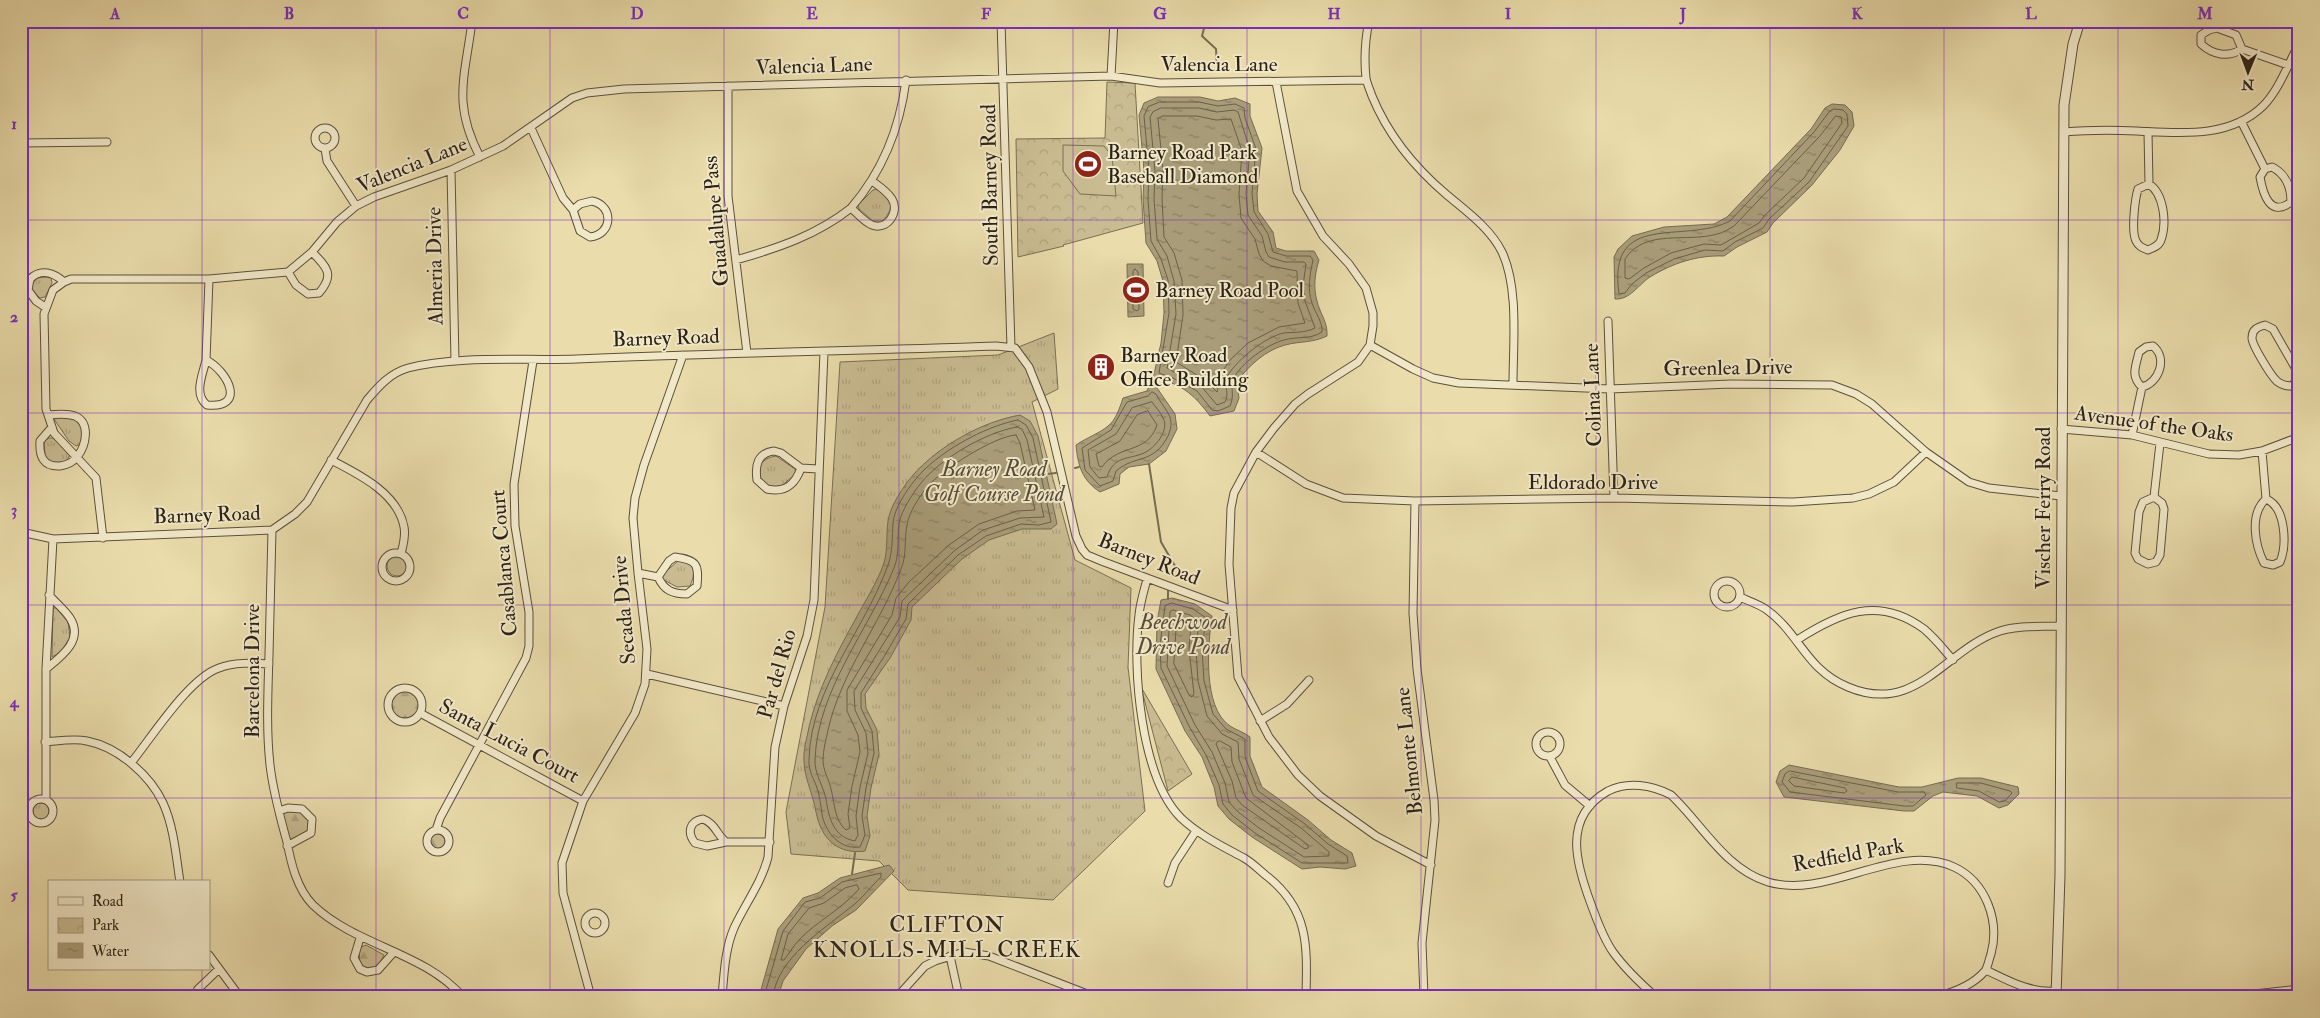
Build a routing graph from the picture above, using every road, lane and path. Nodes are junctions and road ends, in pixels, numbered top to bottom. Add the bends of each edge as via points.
1 (472, 21) edge
2 (1001, 21) edge
3 (1114, 21) edge
4 (1369, 21) edge
5 (2080, 21) edge
6 (2299, 44) edge
7 (2242, 49) junction
8 (2288, 65) junction
9 (1111, 76) junction
10 (1004, 79) junction
11 (906, 80) junction
12 (1366, 80) junction
13 (1276, 82) junction
14 (728, 86) junction
15 (2240, 121) junction
16 (531, 128) junction
17 (2064, 132) junction
18 (2148, 132) junction
19 (107, 142) dead end
20 (21, 143) edge
21 (325, 149) dead end
22 (480, 157) junction
23 (2265, 169) junction
24 (451, 170) junction
25 (872, 181) junction
26 (2149, 184) junction
27 (356, 206) junction
28 (851, 208) junction
29 (573, 210) junction
30 (312, 252) junction
31 (736, 260) junction
32 (288, 272) junction
33 (209, 279) junction
34 (64, 282) junction
35 (45, 307) junction
36 (1608, 321) dead end
37 (1370, 346) junction
38 (1011, 347) junction
39 (824, 352) junction
40 (747, 353) junction
41 (683, 355) junction
42 (206, 360) junction
43 (455, 361) junction
44 (533, 361) junction
45 (1513, 384) junction
46 (2293, 386) junction
47 (1610, 388) junction
48 (2142, 388) junction
49 (2299, 396) edge
50 (48, 415) junction
51 (52, 427) junction
52 (2061, 429) junction
53 (2132, 435) junction
54 (2299, 437) edge
55 (2160, 443) junction
56 (1256, 452) junction
57 (1926, 452) junction
58 (2262, 452) junction
59 (78, 457) junction
60 (331, 460) junction
61 (801, 468) junction
62 (818, 469) junction
63 (2061, 496) junction
64 (2154, 497) junction
65 (1614, 498) junction
66 (2266, 499) junction
67 (1415, 500) junction
68 (272, 530) junction
69 (21, 532) edge
70 (103, 538) junction
71 (53, 539) junction
72 (401, 554) dead end
73 (638, 573) junction
74 (658, 576) junction
75 (1147, 578) junction
76 (49, 594) junction
77 (1740, 597) dead end
78 (1233, 610) junction
79 (2060, 626) junction
80 (1797, 640) junction
81 (1953, 660) junction
82 (268, 664) junction
83 (46, 669) junction
84 (647, 674) junction
85 (1309, 680) dead end
86 (784, 706) junction
87 (420, 713) junction
88 (1260, 721) junction
89 (45, 742) junction
90 (481, 746) junction
91 (1550, 757) dead end
92 (131, 763) junction
93 (46, 800) dead end
94 (583, 800) junction
95 (1590, 806) junction
96 (279, 811) junction
97 (436, 830) dead end
98 (1196, 831) junction
99 (726, 842) junction
100 (770, 842) junction
101 (287, 846) junction
102 (1431, 865) junction
103 (180, 880) edge
104 (1168, 883) dead end
105 (585, 924) dead end
106 (572, 927) junction
107 (360, 938) junction
108 (394, 952) junction
109 (950, 956) junction
110 (210, 957) edge
111 (219, 969) junction
112 (1986, 970) junction
113 (2299, 990) edge
114 (2056, 994) edge
115 (2250, 996) edge
116 (194, 997) edge
117 (240, 997) edge
118 (463, 997) edge
119 (591, 997) edge
120 (722, 997) edge
121 (897, 997) edge
122 (959, 997) edge
123 (1095, 997) edge
124 (1306, 997) edge
125 (1424, 997) edge
126 (1656, 997) edge
127 (1935, 997) edge
128 (2227, 997) edge

1 - 22 street via 461,95 464,120
2 - 10 street, South Barney Road
3 - 9 street
4 - 12 street via 1365,45
5 - 17 street, Vischer Ferry Road via 2067,75
6 - 8 street
7 - 7 street via 2236,35 2227,31 2217,28 2201,35 2201,44 2208,51 2226,56
7 - 8 street
8 - 15 street via 2265,105
9 - 10 street, Valencia Lane
9 - 13 street, Valencia Lane via 1160,83
10 - 11 street, Valencia Lane
10 - 38 street, South Barney Road
11 - 14 street, Valencia Lane
11 - 25 street via 895,132
12 - 13 street, Valencia Lane
12 - 45 street via 1385,124 1414,164 1485,228 1503,254 1510,271 1512,289
13 - 37 street via 1298,191 1323,236 1366,288 1373,313
14 - 16 street, Valencia Lane via 624,88 587,93 565,102
14 - 31 street, Guadalupe Pass via 728,196
15 - 18 street via 2214,131
15 - 23 street
16 - 22 street, Valencia Lane
16 - 29 street via 563,198
17 - 18 street
17 - 52 street, Vischer Ferry Road
18 - 26 street
19 - 20 street
21 - 27 street via 327,161
22 - 24 street, Valencia Lane
23 - 23 street via 2260,177 2268,203 2284,207 2291,202 2287,182 2272,166
24 - 27 street, Valencia Lane via 374,196
24 - 43 street, Almeria Drive
25 - 28 street
25 - 28 street via 893,200 894,214 889,221 882,226 874,226
26 - 26 street via 2138,189 2135,199 2135,239 2140,247 2148,250 2161,241 2162,219 2160,196
27 - 30 street, Valencia Lane via 337,222
28 - 31 street via 784,246
29 - 29 street via 583,234 597,236 606,228 608,213 600,204 588,202
30 - 32 street, Valencia Lane
30 - 32 street via 328,274 326,285 319,293 308,294 296,285
31 - 40 street, Guadalupe Pass
32 - 33 street
33 - 34 street via 71,279
33 - 42 street
34 - 35 street via 53,290
34 - 35 street via 53,274 42,272 30,279 28,290
35 - 50 street
36 - 47 street, Colina Lane
37 - 45 street, Greenlea Drive via 1433,378 1459,383
37 - 56 street via 1348,370 1295,404
38 - 39 street, Barney Road
38 - 75 street, Barney Road via 1021,354 1029,367 1046,409 1072,523 1082,550 1087,555
39 - 40 street, Barney Road
39 - 62 street, Par del Rio
40 - 41 street, Barney Road
41 - 44 street, Barney Road
41 - 73 street, Secada Drive via 635,498 633,518
42 - 42 street via 200,385 201,399 207,405 221,405 230,396 230,385 218,367
43 - 44 street, Barney Road
43 - 60 street, Barney Road via 405,369 379,386
44 - 90 street, Casablanca Court via 514,484 515,526 529,612 529,646
45 - 47 street, Greenlea Drive
46 - 46 street via 2282,385 2276,380 2252,338 2257,327 2265,325 2274,329 2297,371
46 - 49 street
47 - 57 street, Greenlea Drive via 1832,385 1872,404
47 - 65 street, Colina Lane
48 - 48 street via 2135,381 2134,374 2139,352 2153,346 2162,359 2156,379
48 - 53 street
50 - 51 street
50 - 59 street via 74,416 82,421 86,437
51 - 59 street
51 - 59 street via 40,441 45,463 63,465
52 - 53 street, Avenue of the Oaks
52 - 63 street, Vischer Ferry Road
53 - 55 street, Avenue of the Oaks
54 - 58 street, Avenue of the Oaks
55 - 58 street, Avenue of the Oaks via 2209,454
55 - 64 street
56 - 67 street, Eldorado Drive via 1306,484 1333,496 1357,500
56 - 78 street via 1242,475 1231,508 1229,564
57 - 63 street, Greenlea Drive via 1969,482 1989,488
57 - 65 street, Eldorado Drive via 1894,482 1853,498 1793,502
58 - 66 street
59 - 70 street via 96,478
60 - 68 street, Barney Road via 307,502
60 - 72 street via 369,481 398,511 405,528
61 - 61 street via 782,453 769,452 758,460 757,480 767,489 785,489 796,482
61 - 62 street
62 - 86 street, Par del Rio via 813,612
63 - 79 street, Vischer Ferry Road
64 - 64 street via 2143,502 2139,512 2135,552 2138,559 2148,564 2156,562 2160,555 2164,509
65 - 67 street, Eldorado Drive
66 - 66 street via 2256,514 2258,546 2264,563 2273,565 2280,562 2284,553 2282,529 2279,509
67 - 102 street, Belmonte Lane via 1413,613 1434,800
68 - 70 street, Barney Road
68 - 82 street, Barcelona Drive
69 - 71 street, Barney Road
70 - 71 street, Barney Road
71 - 76 street
73 - 74 street
73 - 84 street, Secada Drive
74 - 74 street via 664,588 675,594 687,594 697,586 698,568 688,559 675,557
75 - 78 street, Barney Road
75 - 98 street via 1139,614 1136,660 1142,720 1160,787 1170,805
76 - 83 street
76 - 83 street via 70,617 75,630 73,641
77 - 80 street via 1766,608
78 - 88 street via 1238,677
79 - 81 street via 2001,631 1982,639
79 - 114 street, Vischer Ferry Road via 2060,874
80 - 81 street via 1828,620 1848,613 1888,612 1925,630
80 - 81 street via 1817,668 1849,688 1864,692 1902,691 1922,683
82 - 92 street via 220,667 200,678
82 - 96 street, Barcelona Drive via 270,765
83 - 89 street
84 - 86 street
84 - 94 street, Secada Drive via 635,713
85 - 88 street via 1287,704
86 - 100 street, Par del Rio via 774,760
87 - 87 street, Santa Lucia Court via 408,722 397,720 389,712 389,697 398,689 413,690 422,702
87 - 90 street, Santa Lucia Court
88 - 102 street via 1298,775 1320,796 1376,836
89 - 92 street via 86,741
89 - 93 street
90 - 94 street, Santa Lucia Court
90 - 97 street, Casablanca Court
91 - 95 street via 1565,785
92 - 103 street via 152,785 163,803
94 - 106 street, Secada Drive via 562,863 563,893
95 - 112 street, Redfield Park via 1615,788 1630,785 1661,789 1680,803 1734,864 1754,876 1783,884 1800,885 1924,860 1954,867 1977,886 1988,902 1994,931
95 - 126 street, Redfield Park via 1581,822 1577,841 1577,863 1584,884 1612,951 1631,975
96 - 101 street, Barcelona Drive
96 - 101 street via 302,809 312,819 311,832
98 - 104 street via 1175,863
98 - 124 street via 1249,861 1290,899 1305,933
99 - 99 street via 708,820 698,820 691,826 691,838 699,846
99 - 100 street
100 - 120 street, Par del Rio via 766,865 734,928
101 - 107 street, Barcelona Drive via 297,879 311,903
102 - 125 street, Belmonte Lane via 1422,943
105 - 106 street
106 - 119 street, Secada Drive
107 - 108 street, Barcelona Drive
107 - 108 street via 354,958 360,970 378,970
108 - 118 street, Barcelona Drive via 441,977
109 - 121 street via 925,966
109 - 122 street
109 - 123 street via 964,952 989,956
110 - 111 street
111 - 116 street
111 - 117 street
112 - 114 street via 2021,987
112 - 127 street via 1963,987
113 - 115 street
115 - 128 street

